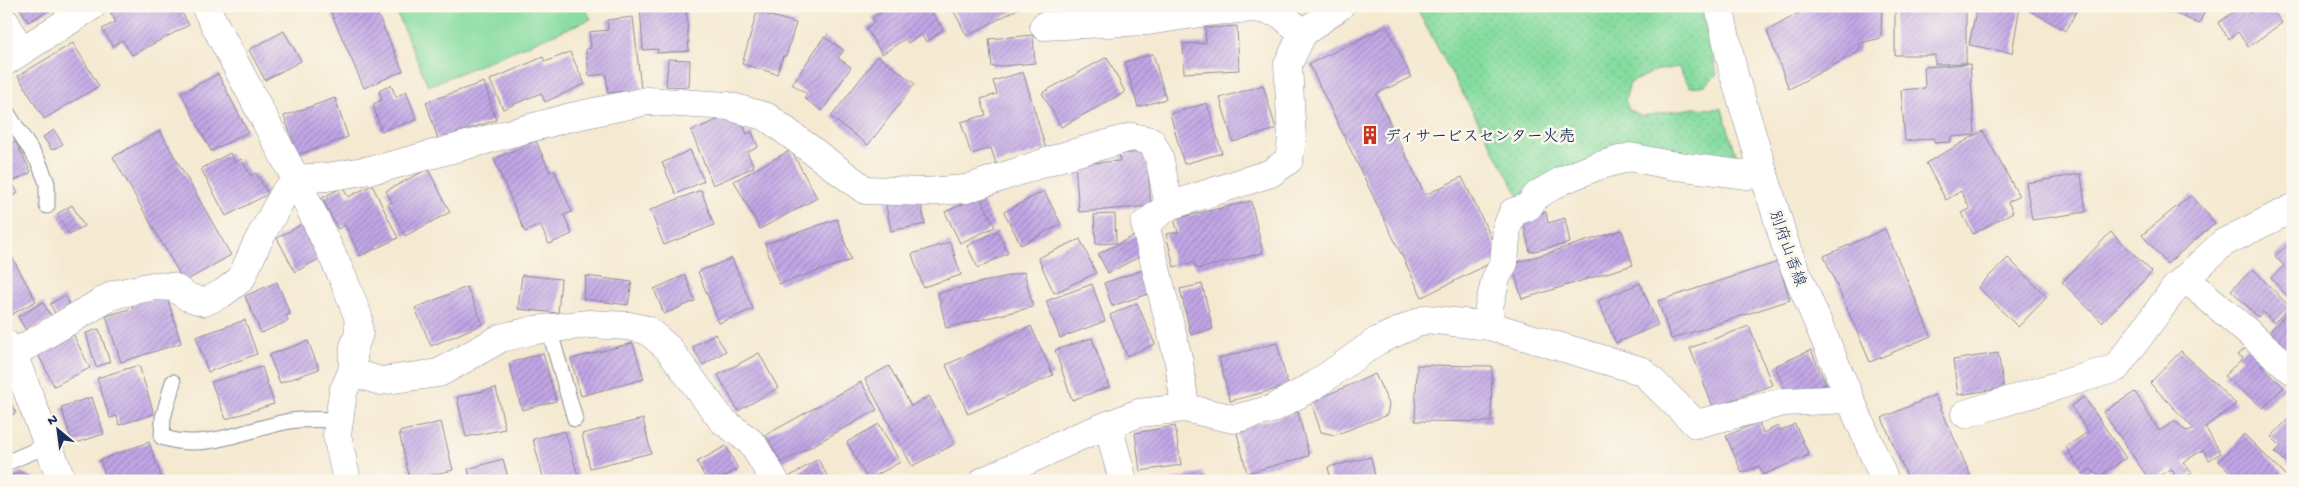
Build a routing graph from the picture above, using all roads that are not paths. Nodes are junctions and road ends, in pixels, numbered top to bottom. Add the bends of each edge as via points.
1 (92, 6) edge
2 (205, 6) edge
3 (1340, 6) edge
4 (1719, 6) edge
5 (6, 23) edge
6 (1044, 26) dead end
7 (1304, 33) junction
8 (13, 56) edge
9 (6, 111) edge
10 (1764, 174) junction
11 (296, 181) junction
12 (47, 206) dead end
13 (1169, 206) junction
14 (2293, 208) edge
15 (2185, 278) junction
16 (1490, 326) junction
17 (549, 329) junction
18 (10, 349) edge
19 (2293, 371) edge
20 (352, 372) junction
21 (173, 382) dead end
22 (1849, 399) junction
23 (1185, 408) junction
24 (1965, 414) dead end
25 (575, 419) dead end
26 (339, 420) junction
27 (1108, 425) junction
28 (48, 445) junction
29 (6, 463) edge
30 (62, 481) edge
31 (347, 481) edge
32 (775, 481) edge
33 (984, 481) edge
34 (1123, 481) edge
35 (1885, 481) edge

1 - 8 street
2 - 11 street
3 - 7 street
4 - 10 street, 別府山香線 via 1734,75
5 - 8 street
6 - 7 street via 1148,21 1256,8 1279,13
7 - 13 street via 1288,64 1292,139 1289,160 1270,173
9 - 12 lane via 39,163 47,183
10 - 16 street via 1747,175 1630,157 1563,180 1537,196 1528,207 1513,212 1507,227 1504,262 1496,278 1489,307
10 - 22 street, 別府山香線 via 1787,250
11 - 13 street via 382,168 571,117 648,101 728,106 767,116 865,190 925,192 966,189 1064,156 1132,137 1142,139 1151,141 1159,156
11 - 18 street via 285,192 241,279 223,293 204,302 173,287 153,286 112,295
11 - 20 street via 358,316 359,333
13 - 23 street via 1145,224 1179,362
14 - 15 street via 2224,244
15 - 19 street
15 - 24 street via 2116,368
16 - 22 street via 1642,370 1696,424 1784,402
16 - 23 street via 1426,319 1377,341 1315,385 1272,409 1234,418
17 - 20 street via 501,338 439,372 380,381
17 - 25 lane
17 - 32 street via 589,324 647,330 668,348 722,420 752,443
18 - 28 street
20 - 26 street via 343,392
21 - 26 lane via 163,418 162,437 178,443 224,438 288,421
22 - 35 street, 別府山香線
23 - 27 street via 1139,413
26 - 31 street via 336,435
27 - 33 street
27 - 34 street
28 - 29 lane
28 - 30 street

